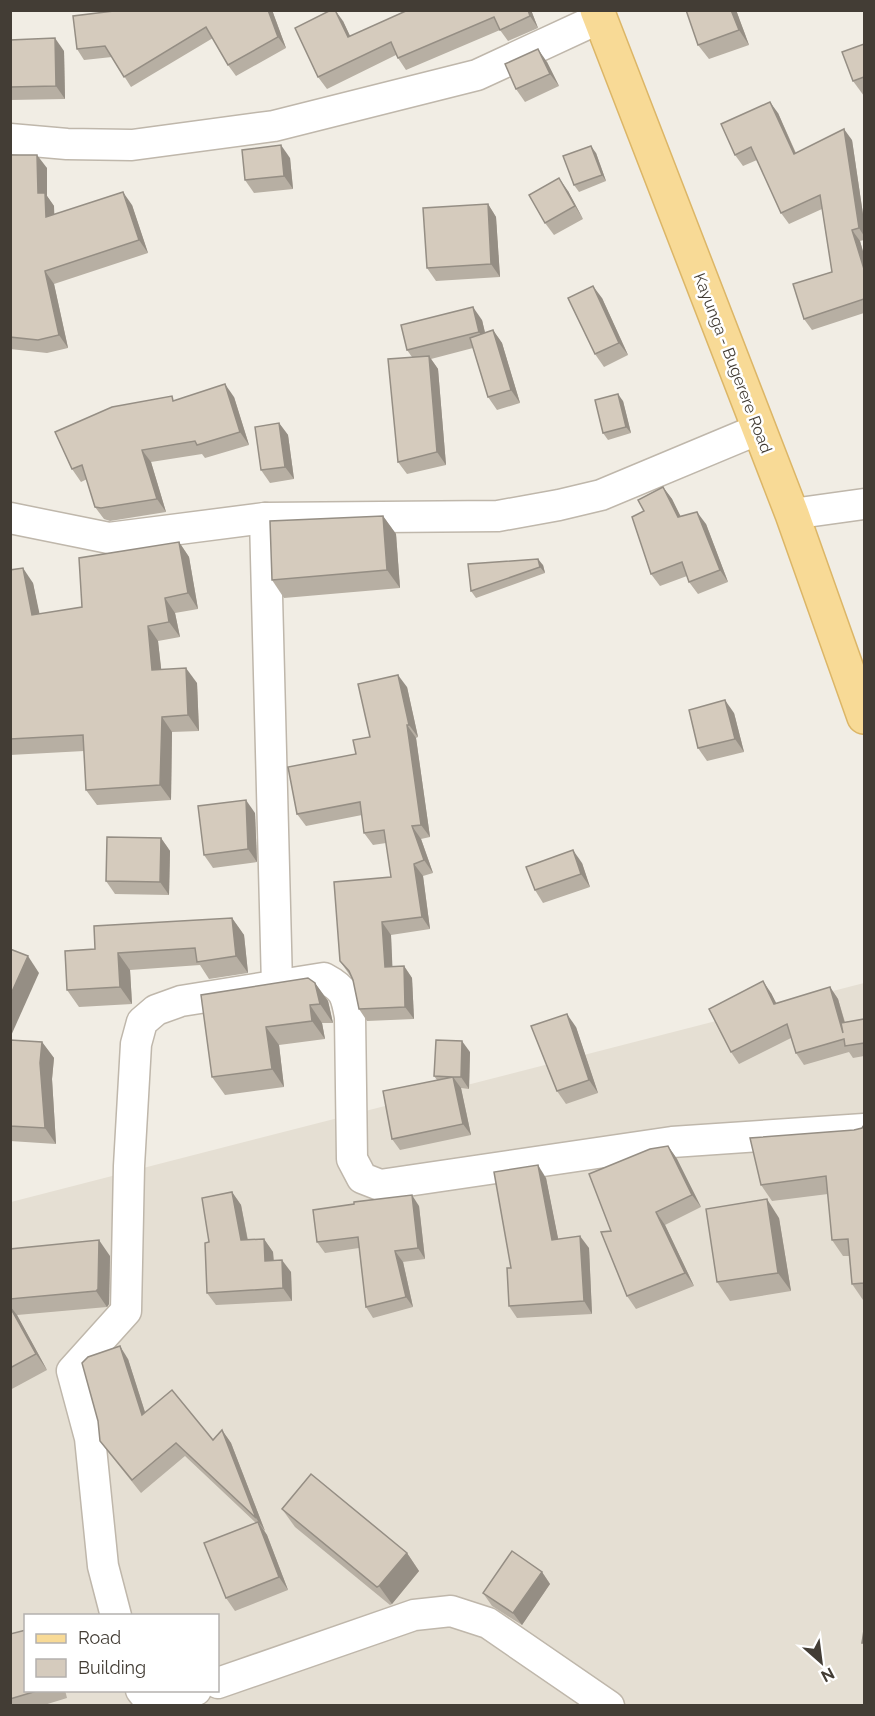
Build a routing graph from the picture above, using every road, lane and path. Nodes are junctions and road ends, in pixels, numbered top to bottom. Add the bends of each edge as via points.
1 (598, 14) edge
2 (10, 139) edge
3 (759, 429) junction
4 (864, 504) edge
5 (792, 514) junction
6 (10, 518) edge
7 (265, 518) junction
8 (864, 717) edge
9 (277, 985) junction
10 (864, 1129) edge
11 (116, 1614) edge
12 (219, 1683) edge
13 (143, 1692) edge
14 (191, 1692) edge
15 (609, 1706) edge

1 - 2 street via 477,75 274,126 132,145
1 - 3 main road, Kayunga - Bugerere Road
3 - 5 main road, Kayunga - Bugerere Road
3 - 7 street via 601,495 498,516
4 - 5 street
5 - 8 main road, Kayunga - Bugerere Road
6 - 7 street via 109,538
7 - 9 street
9 - 10 street via 324,978 339,986 347,997 352,1159 362,1178 380,1185 672,1142
9 - 11 street via 181,1001 156,1011 142,1022 136,1044 126,1311 72,1371 90,1438 104,1566
12 - 15 street via 414,1615 451,1611 488,1623
13 - 14 street via 148,1699

